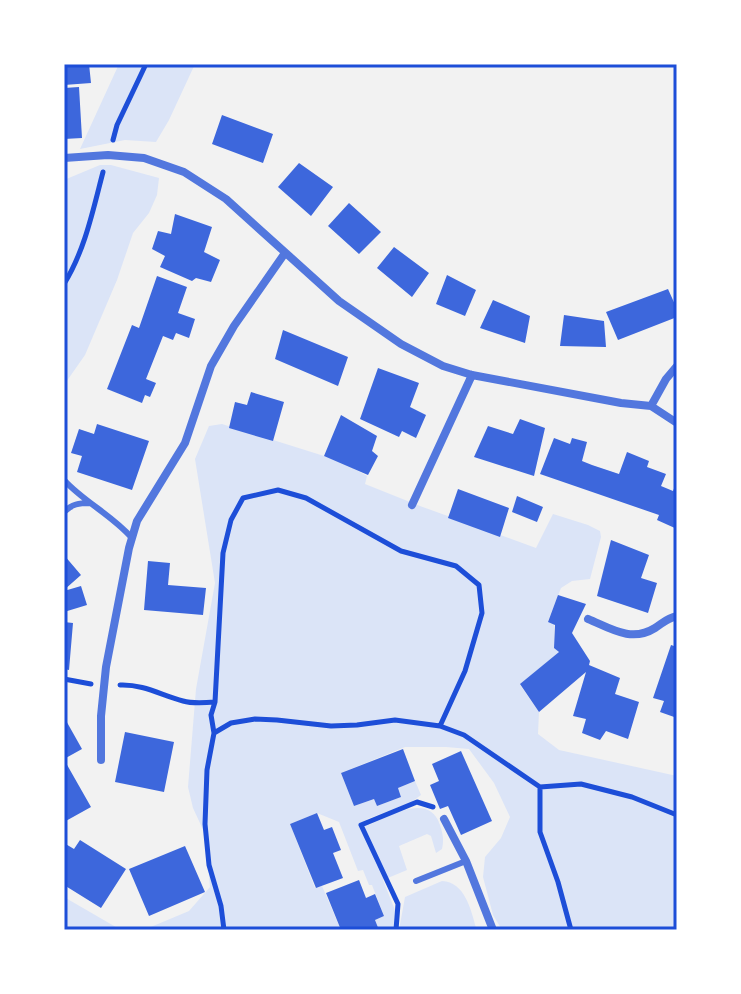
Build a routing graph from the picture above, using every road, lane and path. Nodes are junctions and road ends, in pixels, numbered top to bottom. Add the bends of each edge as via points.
1 (64, 158) edge
2 (285, 253) junction
3 (677, 366) edge
4 (472, 375) junction
5 (651, 406) junction
6 (677, 423) edge
7 (64, 480) edge
8 (90, 503) junction
9 (412, 505) dead end
10 (64, 512) edge
11 (132, 538) junction
12 (677, 616) edge
13 (588, 619) dead end
14 (64, 679) edge
15 (104, 686) junction
16 (215, 702) junction
17 (440, 726) junction
18 (214, 733) junction
19 (101, 760) dead end
20 (540, 787) junction
21 (677, 815) edge
22 (444, 819) joint
23 (466, 861) junction
24 (416, 881) dead end
25 (224, 930) edge
26 (396, 930) edge
27 (493, 930) edge
28 (571, 930) edge

1 - 2 street via 144,158 184,172 226,199
2 - 4 street via 339,301 401,344
2 - 11 street via 211,366 185,443
3 - 5 street
4 - 5 street
4 - 9 street
5 - 6 street
7 - 8 lane
8 - 10 lane
8 - 11 lane
11 - 15 street
12 - 13 street via 636,635 621,635
14 - 15 path
15 - 16 path via 134,685 184,702
15 - 19 street
16 - 17 path via 223,553 231,520 243,498 278,490 306,498 401,551 456,566 479,585 482,613 465,671
16 - 18 path
17 - 18 path via 395,720 331,726 255,719
17 - 20 path via 464,735
18 - 25 path via 205,824
20 - 21 path via 581,784
20 - 28 path via 540,832
22 - 23 street
22 - 26 path via 437,809 417,802 361,825 398,904
23 - 24 lane
23 - 27 street

